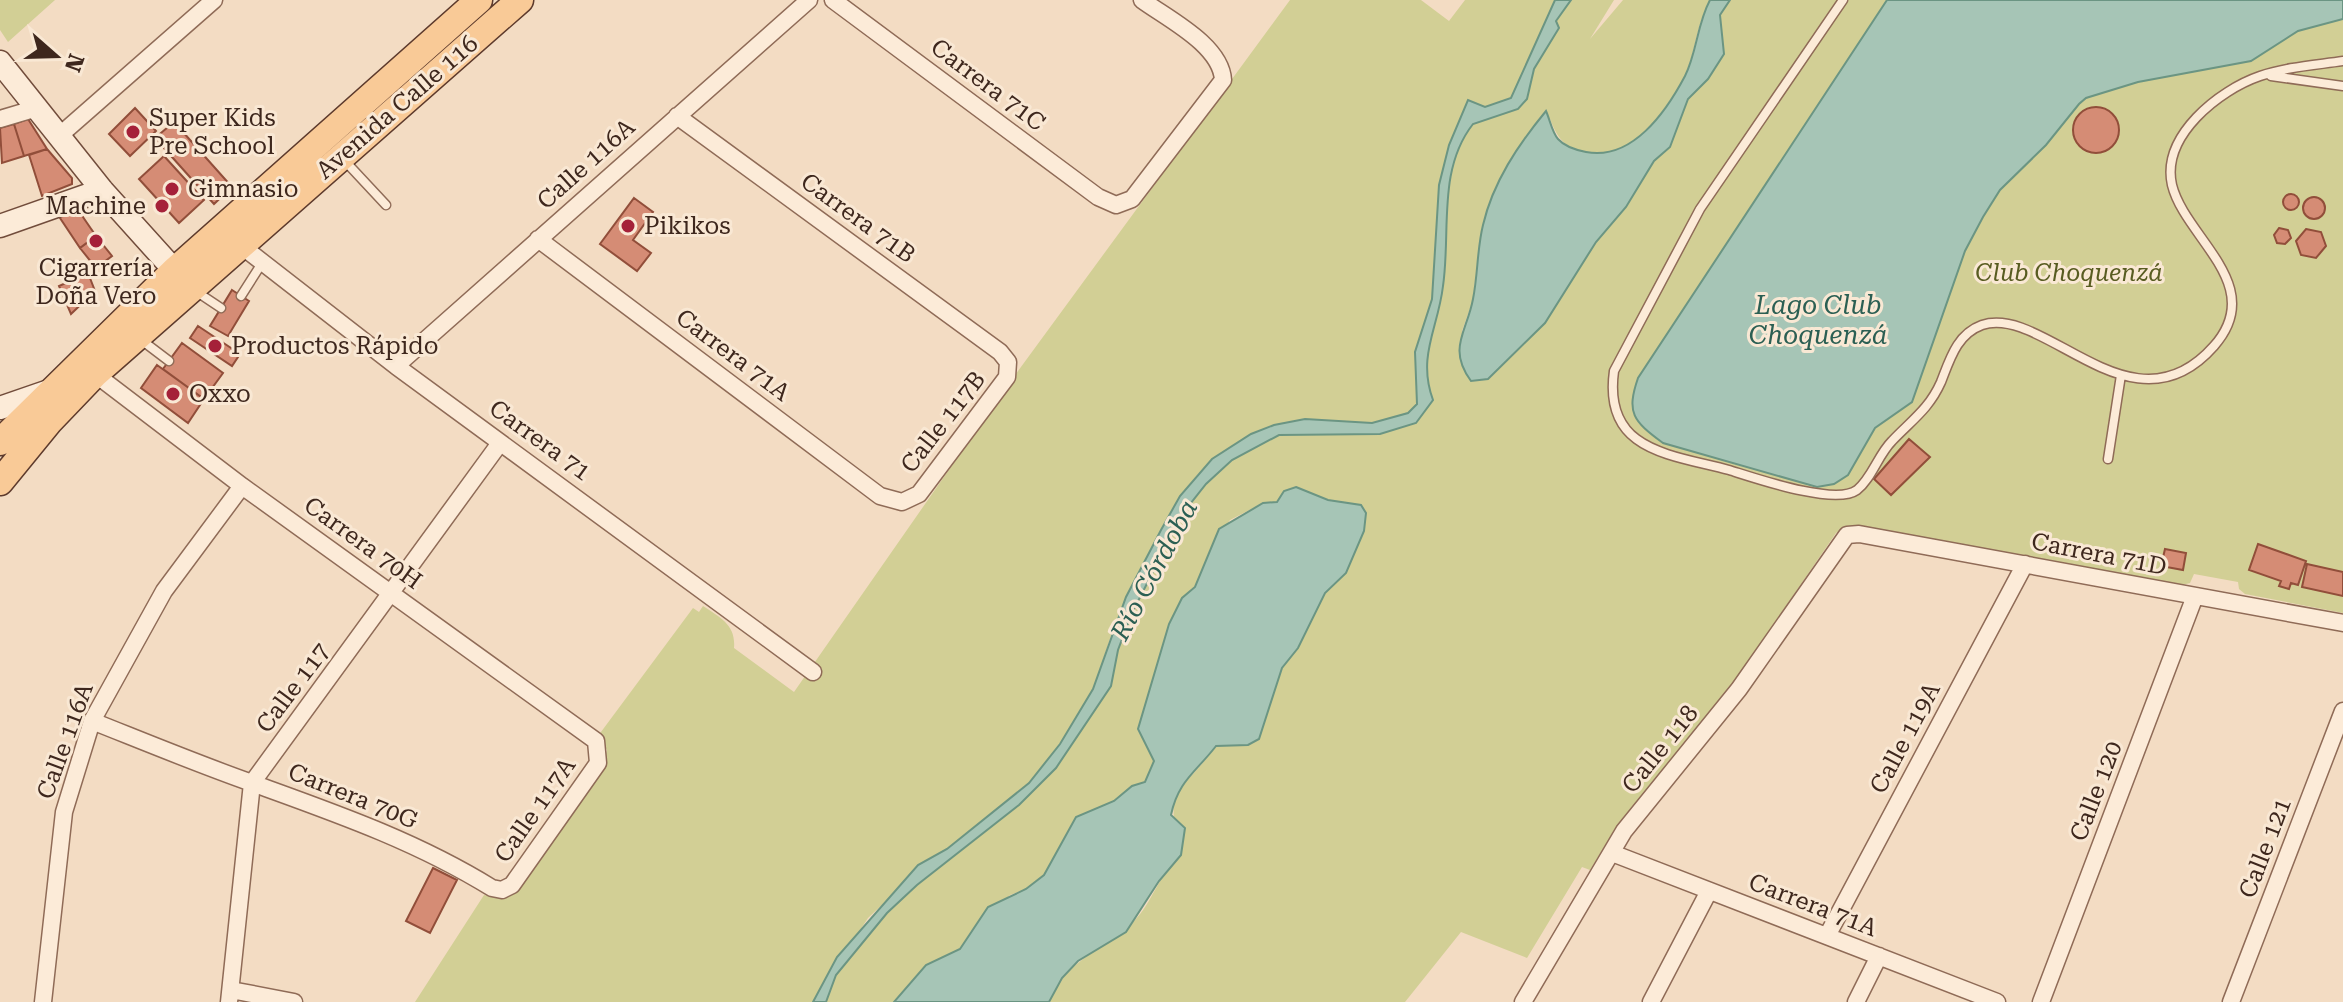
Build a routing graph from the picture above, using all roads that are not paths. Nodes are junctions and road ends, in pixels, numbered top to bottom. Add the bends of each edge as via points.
1 (214, 0) edge
2 (479, 0) edge
3 (520, 0) edge
4 (809, 0) edge
5 (833, 0) edge
6 (1142, 0) edge
7 (1843, 0) edge
8 (2343, 61) edge
9 (0, 62) edge
10 (2262, 75) junction
11 (2343, 86) edge
12 (37, 108) junction
13 (677, 116) junction
14 (0, 119) edge
15 (59, 136) junction
16 (340, 156) junction
17 (102, 190) junction
18 (386, 205) dead end
19 (0, 226) edge
20 (538, 239) junction
21 (239, 244) junction
22 (262, 263) junction
23 (182, 279) junction
24 (241, 296) dead end
25 (221, 308) dead end
26 (136, 336) junction
27 (169, 361) dead end
28 (1008, 362) joint
29 (396, 366) junction
30 (95, 374) junction
31 (2121, 375) junction
32 (54, 390) junction
33 (0, 408) edge
34 (0, 442) edge
35 (500, 443) junction
36 (2108, 459) dead end
37 (0, 482) edge
38 (242, 486) junction
39 (902, 502) joint
40 (1847, 535) joint
41 (2025, 564) junction
42 (392, 594) junction
43 (2195, 596) junction
44 (2343, 623) edge
45 (813, 672) dead end
46 (2343, 711) edge
47 (92, 721) junction
48 (599, 752) joint
49 (252, 783) junction
50 (1612, 853) junction
51 (502, 890) joint
52 (1709, 891) junction
53 (1827, 936) junction
54 (1879, 956) junction
55 (230, 996) edge
56 (2234, 1001) edge
57 (43, 1002) edge
58 (294, 1002) edge
59 (1523, 1002) edge
60 (1651, 1002) edge
61 (1856, 1002) edge
62 (1997, 1002) edge
63 (2041, 1002) edge

1 - 15 street
2 - 23 main road, Avenida Calle 116
3 - 16 main road, Avenida Calle 116
4 - 13 street, Calle 116A
5 - 6 street, Carrera 71C via 1098,197 1116,205 1132,199 1223,80 1213,54
7 - 31 lane via 1718,180 1641,317 1614,371 1613,406 1622,427 1653,449 1837,497 1859,489 1891,441 1925,411 1958,343 1971,330 2005,323
8 - 10 lane
9 - 12 street
10 - 11 lane
10 - 31 lane via 2235,87 2204,112 2179,140 2171,162 2175,194 2226,274 2226,329 2211,350 2179,374
12 - 14 street
12 - 15 street
13 - 20 street, Calle 116A
13 - 28 street, Carrera 71B
15 - 17 street
16 - 18 lane
16 - 21 main road, Avenida Calle 116
17 - 19 street
17 - 23 street
20 - 29 street, Calle 116A
20 - 39 street, Carrera 71A via 880,496
21 - 22 street, Carrera 71
21 - 23 main road, Avenida Calle 116
22 - 24 lane
22 - 29 street, Carrera 71
23 - 25 lane
23 - 26 main road, Avenida Calle 116
23 - 32 main road, Avenida Calle 116
26 - 27 lane
26 - 30 main road, Avenida Calle 116
28 - 39 street, Calle 117B via 1007,377 919,494
29 - 35 street, Carrera 71
30 - 32 street
30 - 37 main road, Avenida Calle 116
30 - 38 street, Carrera 70H
31 - 36 lane
32 - 33 street
32 - 34 main road, Avenida Calle 116
35 - 42 street, Calle 117
35 - 45 street, Carrera 71
38 - 42 street, Carrera 70H
38 - 47 street, Calle 116A via 164,591
40 - 41 street, Carrera 71D
40 - 50 street, Calle 118 via 1739,689
41 - 43 street, Carrera 71D
41 - 53 street, Calle 119A
42 - 48 street, Carrera 70H via 596,741
42 - 49 street, Calle 117
43 - 44 street, Carrera 71D
43 - 63 street, Calle 120
46 - 56 street, Calle 121
47 - 49 street, Carrera 70G
47 - 57 street, Calle 116A via 64,812
48 - 51 street, Calle 117A via 598,763 512,885
49 - 51 street, Carrera 70G via 402,839
49 - 55 street
50 - 52 street, Carrera 71A
50 - 59 street, Calle 118
52 - 53 street, Carrera 71A
52 - 60 street
53 - 54 street, Carrera 71A
54 - 61 street
54 - 62 street, Carrera 71A
55 - 58 street

